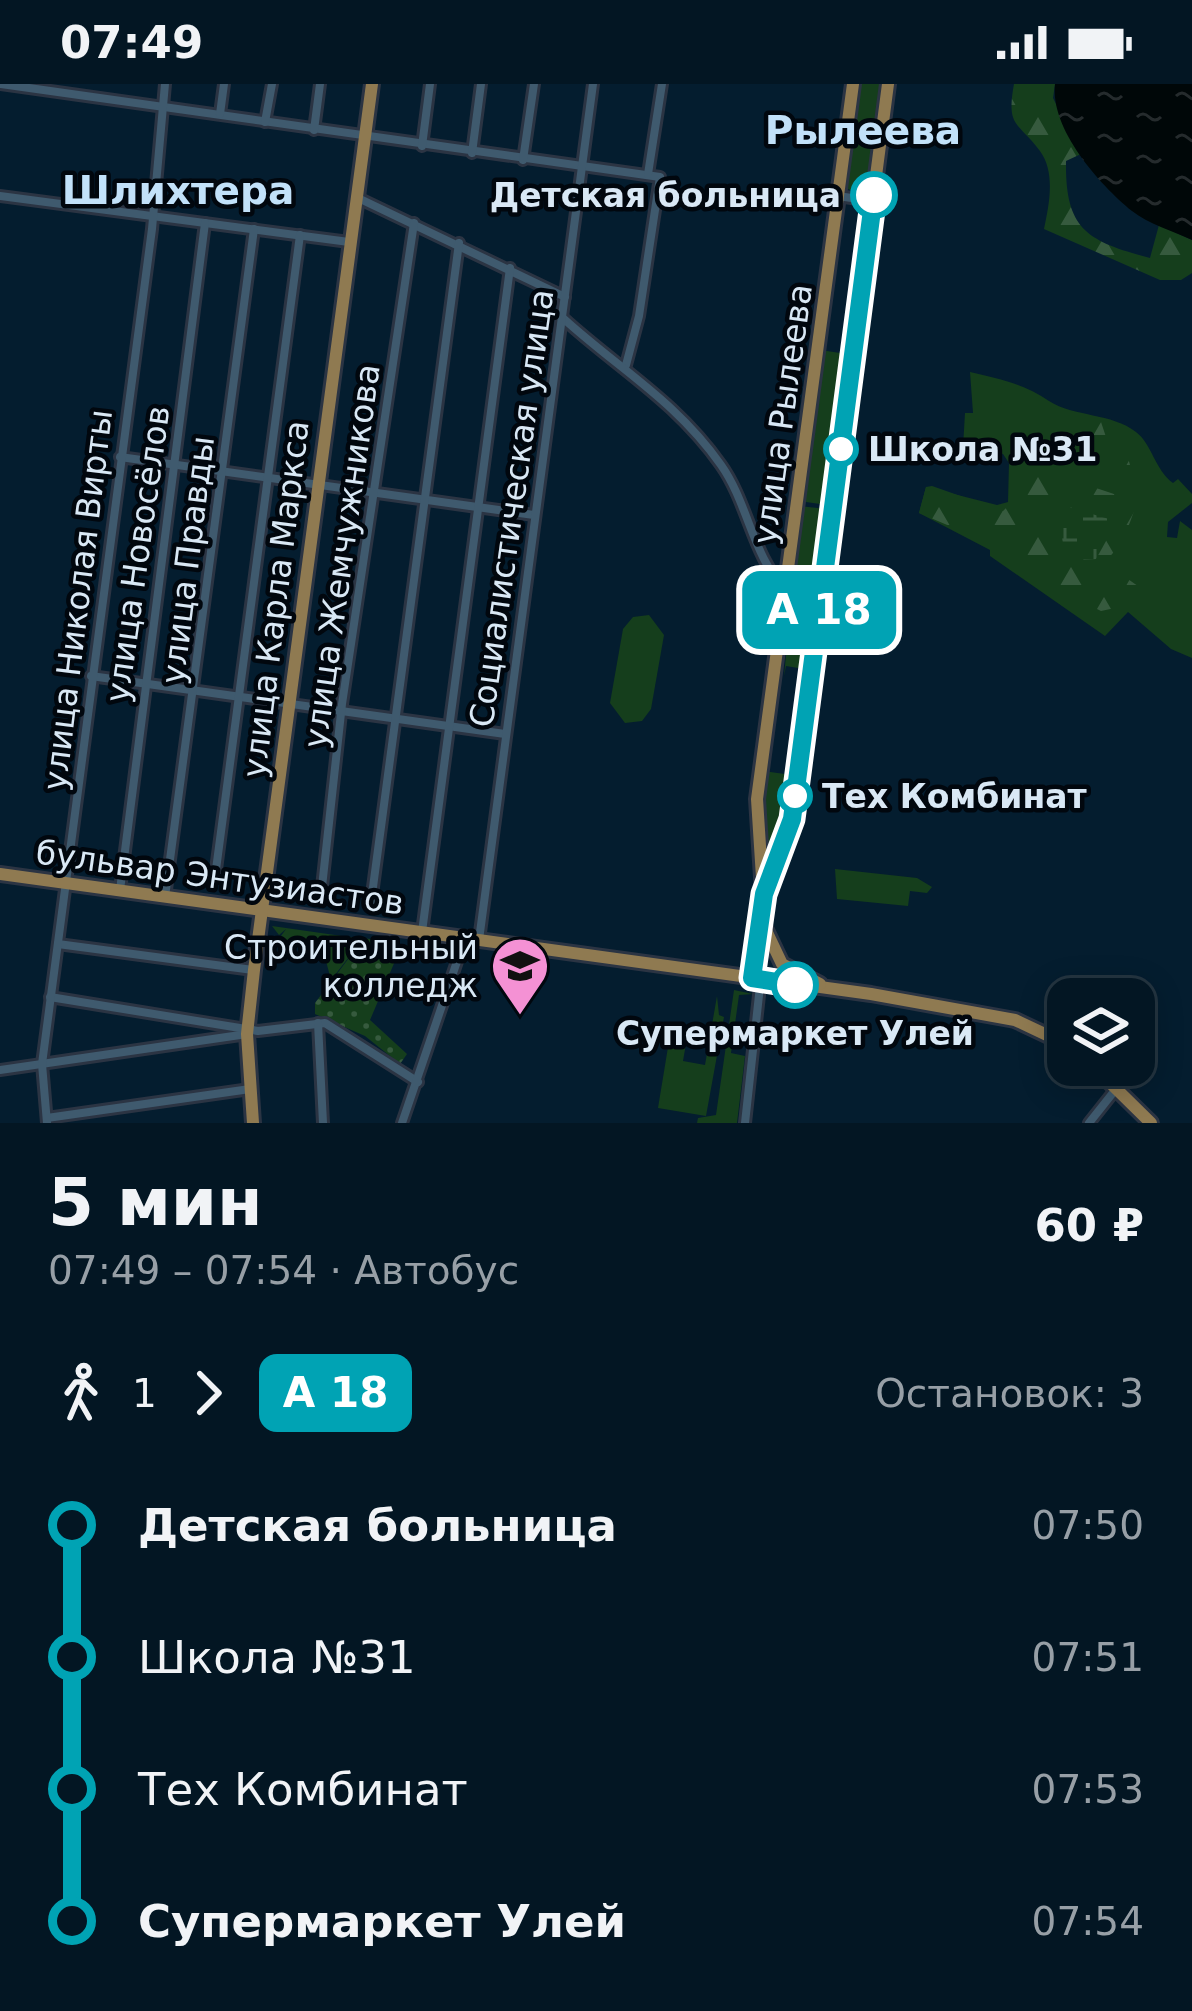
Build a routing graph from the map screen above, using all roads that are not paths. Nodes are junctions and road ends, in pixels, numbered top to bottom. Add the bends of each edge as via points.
1 (1, 84) edge
2 (166, 84) edge
3 (224, 84) edge
4 (272, 84) edge
5 (320, 84) edge
6 (372, 84) edge
7 (430, 84) edge
8 (481, 84) edge
9 (534, 84) edge
10 (593, 84) edge
11 (662, 84) edge
12 (853, 84) edge
13 (888, 84) edge
14 (163, 108) junction
15 (220, 114) junction
16 (265, 122) junction
17 (314, 130) junction
18 (364, 138) junction
19 (422, 146) junction
20 (472, 153) junction
21 (524, 160) junction
22 (582, 168) junction
23 (648, 174) junction
24 (0, 196) edge
25 (838, 196) junction
26 (356, 197) junction
27 (874, 201) junction
28 (152, 217) junction
29 (205, 223) junction
30 (414, 223) junction
31 (254, 230) junction
32 (300, 236) junction
33 (350, 242) junction
34 (459, 244) junction
35 (510, 268) junction
36 (565, 297) junction
37 (562, 318) junction
38 (626, 365) junction
39 (119, 457) junction
40 (173, 465) junction
41 (223, 471) junction
42 (267, 478) junction
43 (317, 484) junction
44 (374, 492) junction
45 (424, 499) junction
46 (479, 507) junction
47 (534, 514) junction
48 (785, 590) junction
49 (91, 676) junction
50 (144, 683) junction
51 (194, 691) junction
52 (240, 698) junction
53 (289, 704) junction
54 (341, 712) junction
55 (394, 719) junction
56 (448, 726) junction
57 (505, 734) junction
58 (0, 874) edge
59 (215, 877) dead end
60 (65, 884) junction
61 (120, 891) junction
62 (764, 894) junction
63 (321, 896) dead end
64 (165, 897) junction
65 (371, 902) dead end
66 (263, 910) junction
67 (760, 911) junction
68 (422, 932) junction
69 (472, 939) junction
70 (58, 944) junction
71 (254, 970) junction
72 (752, 978) junction
73 (833, 989) junction
74 (50, 997) junction
75 (318, 1023) junction
76 (248, 1031) junction
77 (1047, 1035) edge
78 (42, 1064) junction
79 (0, 1070) edge
80 (418, 1082) junction
81 (1113, 1086) edge
82 (251, 1089) junction
83 (1116, 1089) junction
84 (47, 1120) edge
85 (254, 1123) edge
86 (323, 1123) edge
87 (402, 1123) edge
88 (745, 1123) edge
89 (1089, 1123) edge
90 (1151, 1123) edge

1 - 14 street
2 - 14 street, улица Николая Вирты
3 - 15 street
4 - 16 street
5 - 17 street
6 - 18 main road, улица Карла Маркса
7 - 19 street
8 - 20 street
9 - 21 street
10 - 22 street, Социалистическая улица
11 - 23 street
12 - 25 main road, улица Рылеева
13 - 27 main road, улица Рылеева
14 - 15 street
14 - 28 street, улица Николая Вирты
15 - 16 street
16 - 17 street
17 - 18 street
18 - 19 street
18 - 26 main road, улица Карла Маркса
19 - 20 street
20 - 21 street
21 - 22 street
22 - 23 street
22 - 36 street, Социалистическая улица
23 - 38 street via 662,183
24 - 28 street
25 - 27 street
25 - 48 main road, улица Рылеева
26 - 30 street
26 - 33 main road, улица Карла Маркса
27 - 62 main road, улица Рылеева via 792,819
28 - 29 street
28 - 39 street, улица Николая Вирты
29 - 31 street
29 - 40 street, улица Новосёлов
30 - 34 street
30 - 44 street, улица Жемчужникова
31 - 32 street
31 - 41 street, улица Правды
32 - 33 street
32 - 42 street
33 - 43 main road, улица Карла Маркса
34 - 35 street
34 - 45 street
35 - 36 street
35 - 46 street
36 - 37 street, Социалистическая улица
37 - 38 street
37 - 47 street, Социалистическая улица
38 - 48 street via 723,467
39 - 40 street
39 - 49 street, улица Николая Вирты
40 - 41 street
40 - 50 street, улица Новосёлов
41 - 42 street
41 - 51 street, улица Правды
42 - 43 street
42 - 52 street
43 - 44 street
43 - 53 main road, улица Карла Маркса
44 - 45 street
44 - 54 street, улица Жемчужникова
45 - 46 street
45 - 55 street
46 - 47 street
46 - 56 street
47 - 57 street, Социалистическая улица
48 - 62 main road, улица Рылеева via 758,799
49 - 50 street
49 - 60 street, улица Николая Вирты
50 - 51 street
50 - 61 street, улица Новосёлов
51 - 52 street
51 - 64 street, улица Правды
52 - 53 street
52 - 59 street
53 - 54 street
53 - 66 main road, улица Карла Маркса
54 - 55 street
54 - 63 street, улица Жемчужникова
55 - 56 street
55 - 65 street
56 - 57 street
56 - 68 street
57 - 69 street, Социалистическая улица
58 - 60 main road, бульвар Энтузиастов
60 - 61 main road, бульвар Энтузиастов
60 - 70 street, улица Николая Вирты
61 - 64 main road, бульвар Энтузиастов
62 - 67 main road, улица Рылеева
64 - 66 main road, бульвар Энтузиастов
66 - 68 main road, бульвар Энтузиастов
66 - 71 main road, улица Карла Маркса
67 - 72 main road, улица Рылеева
67 - 73 main road via 782,964
68 - 69 main road, бульвар Энтузиастов
69 - 72 main road, бульвар Энтузиастов
69 - 80 street, Социалистическая улица
70 - 71 street
70 - 74 street, улица Николая Вирты
71 - 76 main road, улица Карла Маркса
72 - 73 main road, бульвар Энтузиастов
72 - 88 street, улица Рылеева via 760,986
73 - 77 main road, бульвар Энтузиастов via 1015,1020
74 - 76 street
74 - 78 street, улица Николая Вирты
75 - 76 street
75 - 80 street via 344,1031
75 - 86 street
76 - 78 street
76 - 82 main road, улица Карла Маркса
78 - 79 street
78 - 84 street, улица Николая Вирты
80 - 87 street, Социалистическая улица
81 - 83 main road
82 - 84 street
82 - 85 main road, улица Карла Маркса
83 - 89 street
83 - 90 main road

